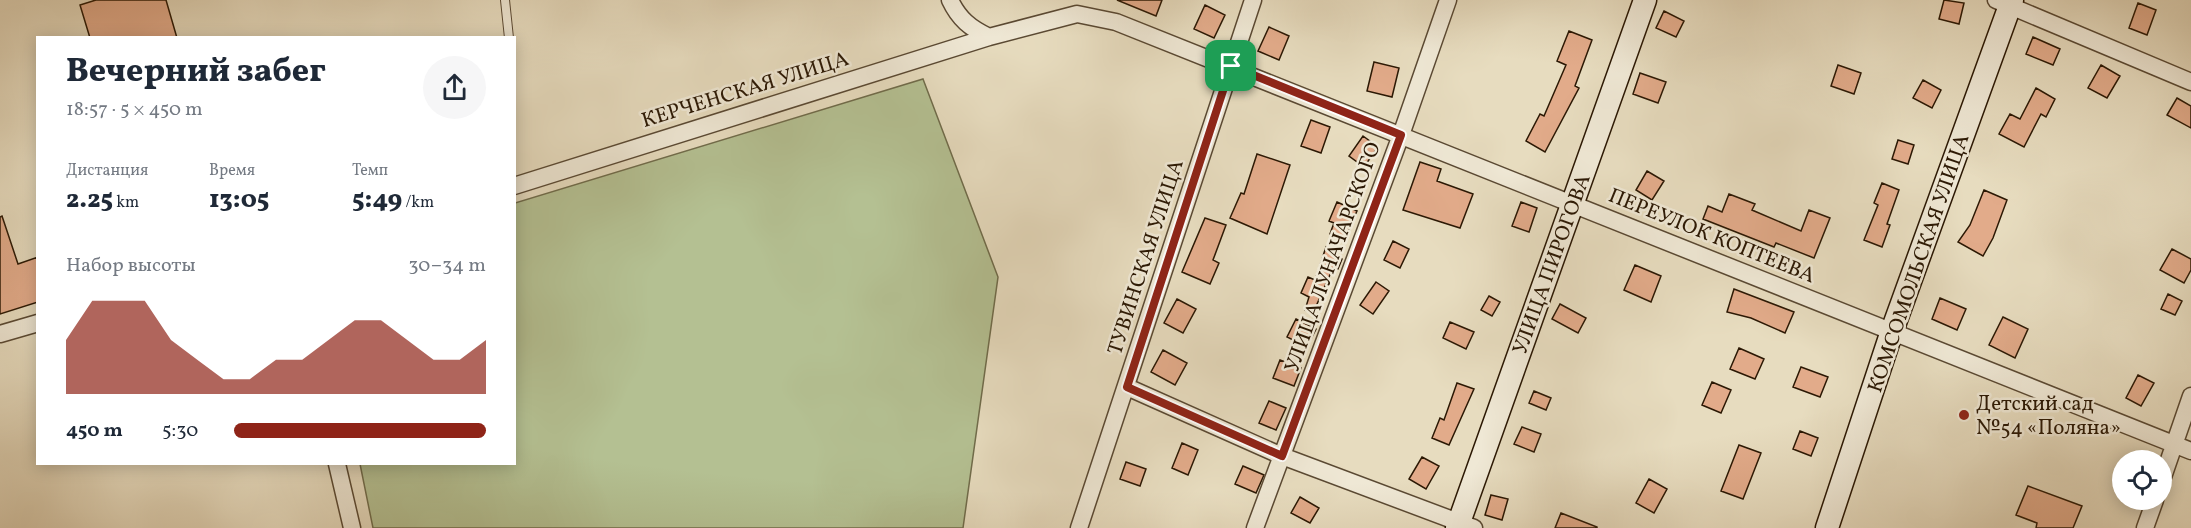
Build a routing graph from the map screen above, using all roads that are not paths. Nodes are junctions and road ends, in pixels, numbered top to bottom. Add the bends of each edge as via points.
1 (505, 0) edge
2 (950, 0) edge
3 (1253, 0) edge
4 (1448, 0) edge
5 (1646, 0) edge
6 (2006, 2) edge
7 (1079, 7) edge
8 (509, 36) edge
9 (989, 37) junction
10 (1231, 66) junction
11 (2191, 82) edge
12 (1401, 135) junction
13 (516, 185) edge
14 (1573, 204) junction
15 (36, 324) edge
16 (1892, 331) junction
17 (0, 334) edge
18 (1127, 387) junction
19 (2191, 396) edge
20 (2174, 444) junction
21 (2172, 450) edge
22 (2191, 451) edge
23 (1282, 456) junction
24 (337, 465) edge
25 (2151, 510) edge
26 (1464, 526) edge
27 (352, 528) edge
28 (1079, 528) edge
29 (1255, 528) edge
30 (1827, 528) edge
31 (2145, 528) edge

1 - 8 lane
2 - 9 street via 964,22
3 - 10 street, ТУВИНСКАЯ УЛИЦА
4 - 12 street, УЛИЦА ЛУНАЧАРСКОГО
5 - 14 main road, УЛИЦА ПИРОГОВА
6 - 11 street
6 - 16 main road, КОМСОМОЛЬСКАЯ УЛИЦА
7 - 9 street, КЕРЧЕНСКАЯ УЛИЦА
7 - 10 street, ПЕРЕУЛОК КОПТЕЕВА
9 - 13 street, КЕРЧЕНСКАЯ УЛИЦА
10 - 12 street, ПЕРЕУЛОК КОПТЕЕВА
10 - 18 street, ТУВИНСКАЯ УЛИЦА
12 - 14 street, ПЕРЕУЛОК КОПТЕЕВА
12 - 23 street, УЛИЦА ЛУНАЧАРСКОГО
14 - 16 street, ПЕРЕУЛОК КОПТЕЕВА
14 - 26 main road, УЛИЦА ПИРОГОВА
15 - 17 street
16 - 20 street, ПЕРЕУЛОК КОПТЕЕВА
16 - 30 main road, КОМСОМОЛЬСКАЯ УЛИЦА
18 - 23 street
18 - 28 street, ТУВИНСКАЯ УЛИЦА
19 - 20 street
20 - 21 street
20 - 22 street, ПЕРЕУЛОК КОПТЕЕВА
23 - 26 street
23 - 29 street, УЛИЦА ЛУНАЧАРСКОГО
24 - 27 street
25 - 31 street

